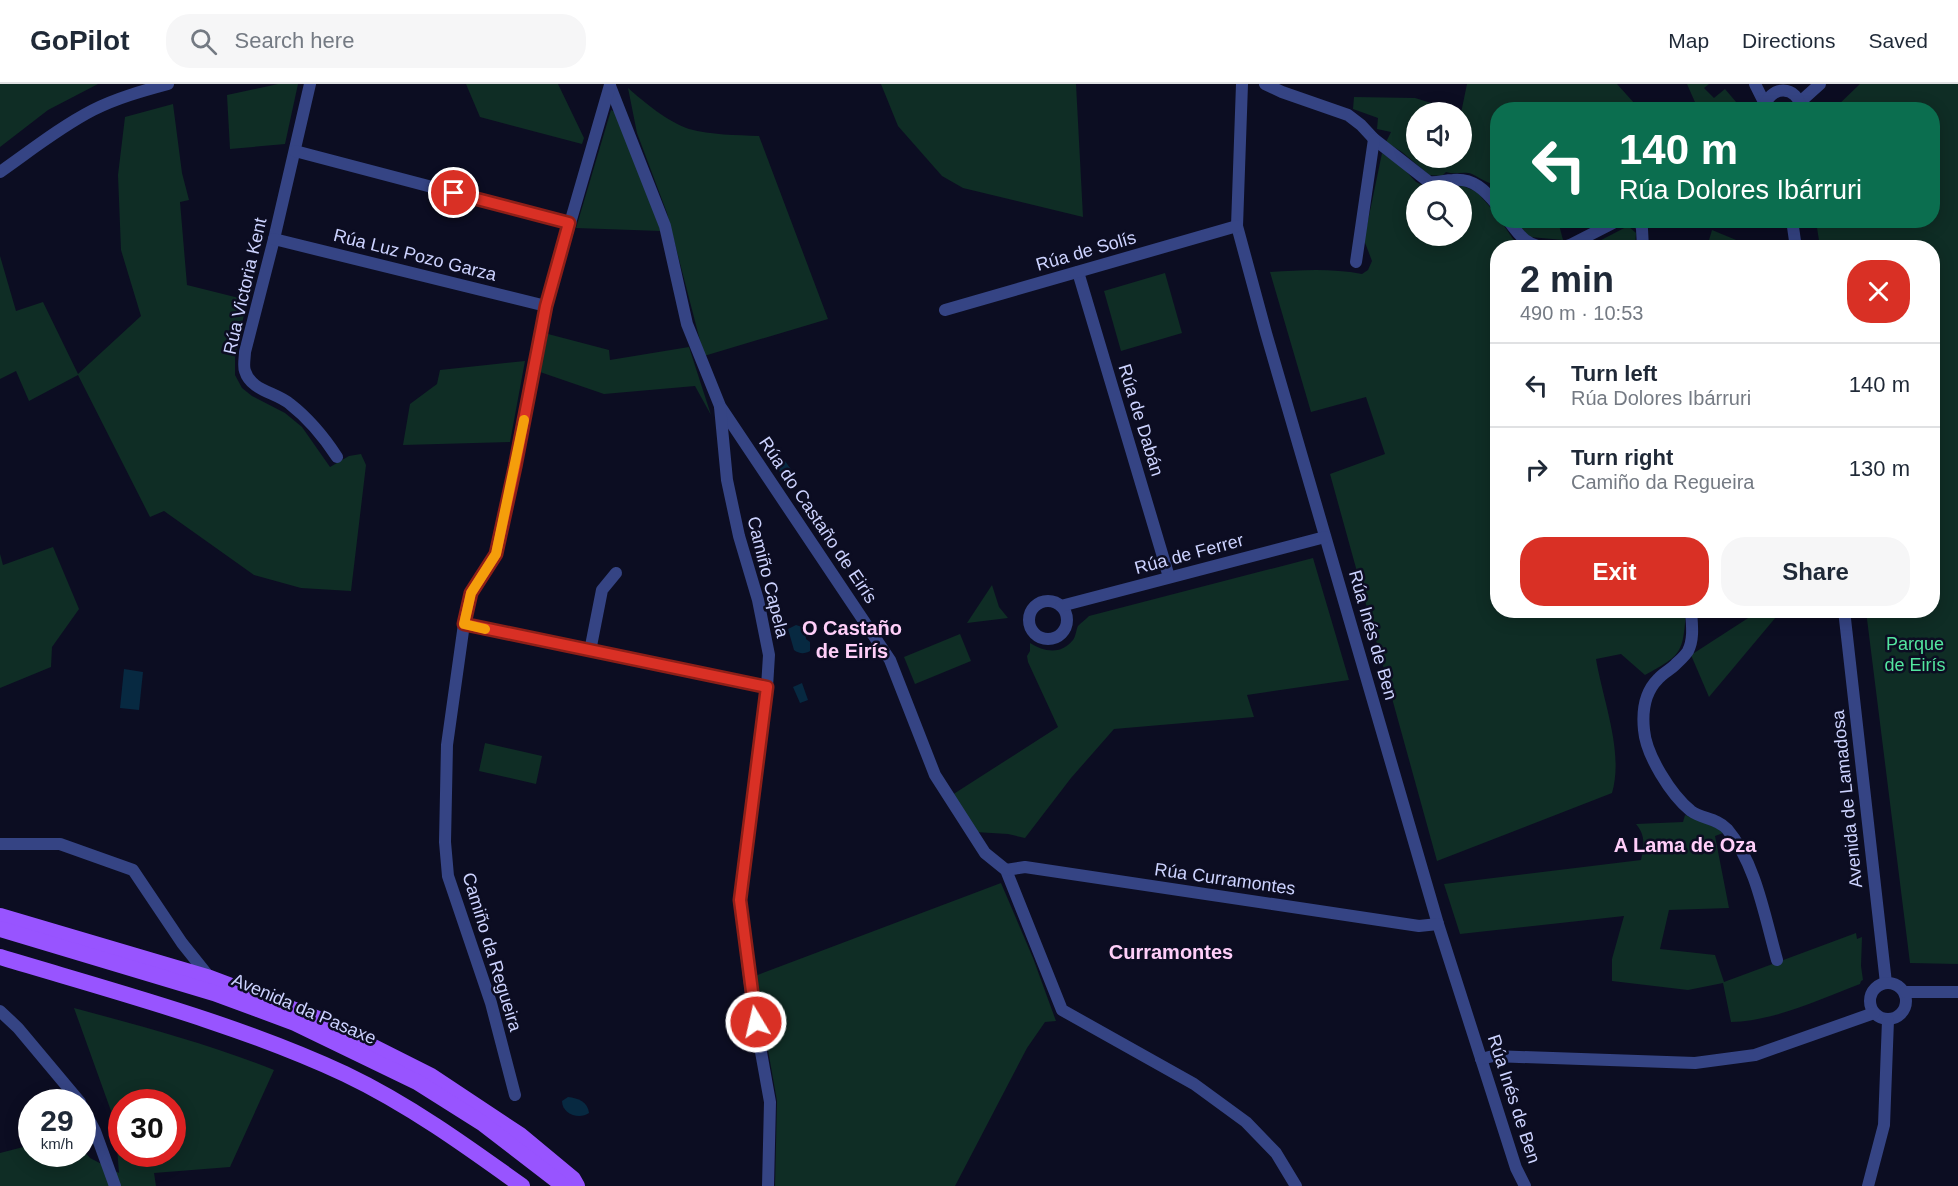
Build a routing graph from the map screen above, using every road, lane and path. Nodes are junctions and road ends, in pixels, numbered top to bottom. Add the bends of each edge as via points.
1 (168, 84) edge
2 (310, 84) edge
3 (1242, 84) edge
4 (1265, 84) edge
5 (1755, 84) edge
6 (1762, 84) edge
7 (1819, 84) edge
8 (607, 85) edge
9 (1777, 91) junction
10 (1798, 101) edge
11 (1762, 102) edge
12 (1766, 102) edge
13 (1374, 139) junction
14 (294, 151) junction
15 (0, 172) edge
16 (1490, 196) edge
17 (569, 223) junction
18 (1237, 226) junction
19 (1514, 228) edge
20 (1603, 228) edge
21 (274, 239) junction
22 (1524, 240) edge
23 (1580, 240) edge
24 (1356, 262) dead end
25 (1078, 272) junction
26 (546, 306) junction
27 (945, 310) dead end
28 (720, 406) junction
29 (337, 456) dead end
30 (1325, 537) junction
31 (616, 573) dead end
32 (1169, 577) junction
33 (1061, 606) dead end
34 (1689, 618) edge
35 (1845, 618) edge
36 (464, 624) junction
37 (590, 651) junction
38 (767, 687) junction
39 (0, 844) edge
40 (1006, 870) junction
41 (0, 916) edge
42 (1438, 924) junction
43 (0, 929) edge
44 (0, 957) edge
45 (1777, 960) dead end
46 (210, 978) junction
47 (1886, 983) junction
48 (1905, 992) junction
49 (1958, 992) edge
50 (0, 1011) edge
51 (1874, 1013) junction
52 (1887, 1020) junction
53 (1482, 1059) junction
54 (69, 1089) edge
55 (515, 1095) dead end
56 (96, 1134) edge
57 (115, 1186) edge
58 (522, 1186) edge
59 (564, 1186) edge
60 (577, 1186) edge
61 (768, 1186) edge
62 (1296, 1186) edge
63 (1526, 1186) edge
64 (1868, 1186) edge

1 - 15 street via 94,110
2 - 14 street, Rúa Victoria Kent
3 - 18 street, Rúa Inés de Ben
4 - 13 street via 1348,115
5 - 11 street
6 - 9 street
7 - 10 street
8 - 17 street, Camiño da Regueira
8 - 28 street, Rúa do Castaño de Eirís via 665,226 687,324
9 - 10 street via 1788,91
9 - 12 street
13 - 16 street via 1429,182 1464,180 1475,183
13 - 24 street
14 - 17 street
14 - 21 street, Rúa Victoria Kent
17 - 26 street, Camiño da Regueira
18 - 25 street, Rúa de Solís
18 - 30 street, Rúa Inés de Ben
19 - 22 street
20 - 23 street
21 - 26 street, Rúa Luz Pozo Garza
21 - 29 street, Rúa Victoria Kent via 245,352 244,370 263,391 288,402 310,422
25 - 27 street, Rúa de Solís
25 - 32 street, Rúa de Dabán
26 - 36 street, Camiño da Regueira via 496,554 471,593
28 - 38 street, Camiño Capela via 727,480 769,655
28 - 40 street, Rúa do Castaño de Eirís via 886,654 935,775 985,853
30 - 32 street, Rúa de Ferrer
30 - 42 street, Rúa Inés de Ben
31 - 37 street via 602,591
32 - 33 street, Rúa de Ferrer
34 - 45 street via 1693,635 1688,652 1657,679 1646,697 1643,707 1648,749 1670,788 1692,812 1714,819 1735,840 1757,887
35 - 47 street, Avenida de Lamadosa
36 - 37 street
36 - 55 street, Camiño da Regueira via 447,745 448,876 491,1003
37 - 38 street
38 - 61 street, Camiño Capela via 740,900 752,1002 770,1102
39 - 46 street, Avenida da Pasaxe via 60,844 133,870
40 - 42 street, Rúa Curramontes via 1025,867 1419,926
40 - 62 street, Rúa do Castaño de Eirís via 1062,1010 1194,1084 1246,1122 1276,1153
41 - 46 main road
42 - 53 street, Rúa Inés de Ben
43 - 59 main road, Avenida da Pasaxe via 214,993 296,1023 417,1082 482,1123
44 - 58 main road via 273,1044 345,1075 454,1136
46 - 60 main road via 316,1017 431,1076 520,1135
47 - 48 street
47 - 51 street via 1872,993 1870,1005
48 - 49 street
48 - 52 street via 1904,1012
50 - 54 street
51 - 52 street
51 - 53 street via 1755,1055 1695,1063 1493,1056
52 - 64 street via 1884,1125
53 - 63 street, Rúa Inés de Ben via 1516,1168
56 - 57 street

